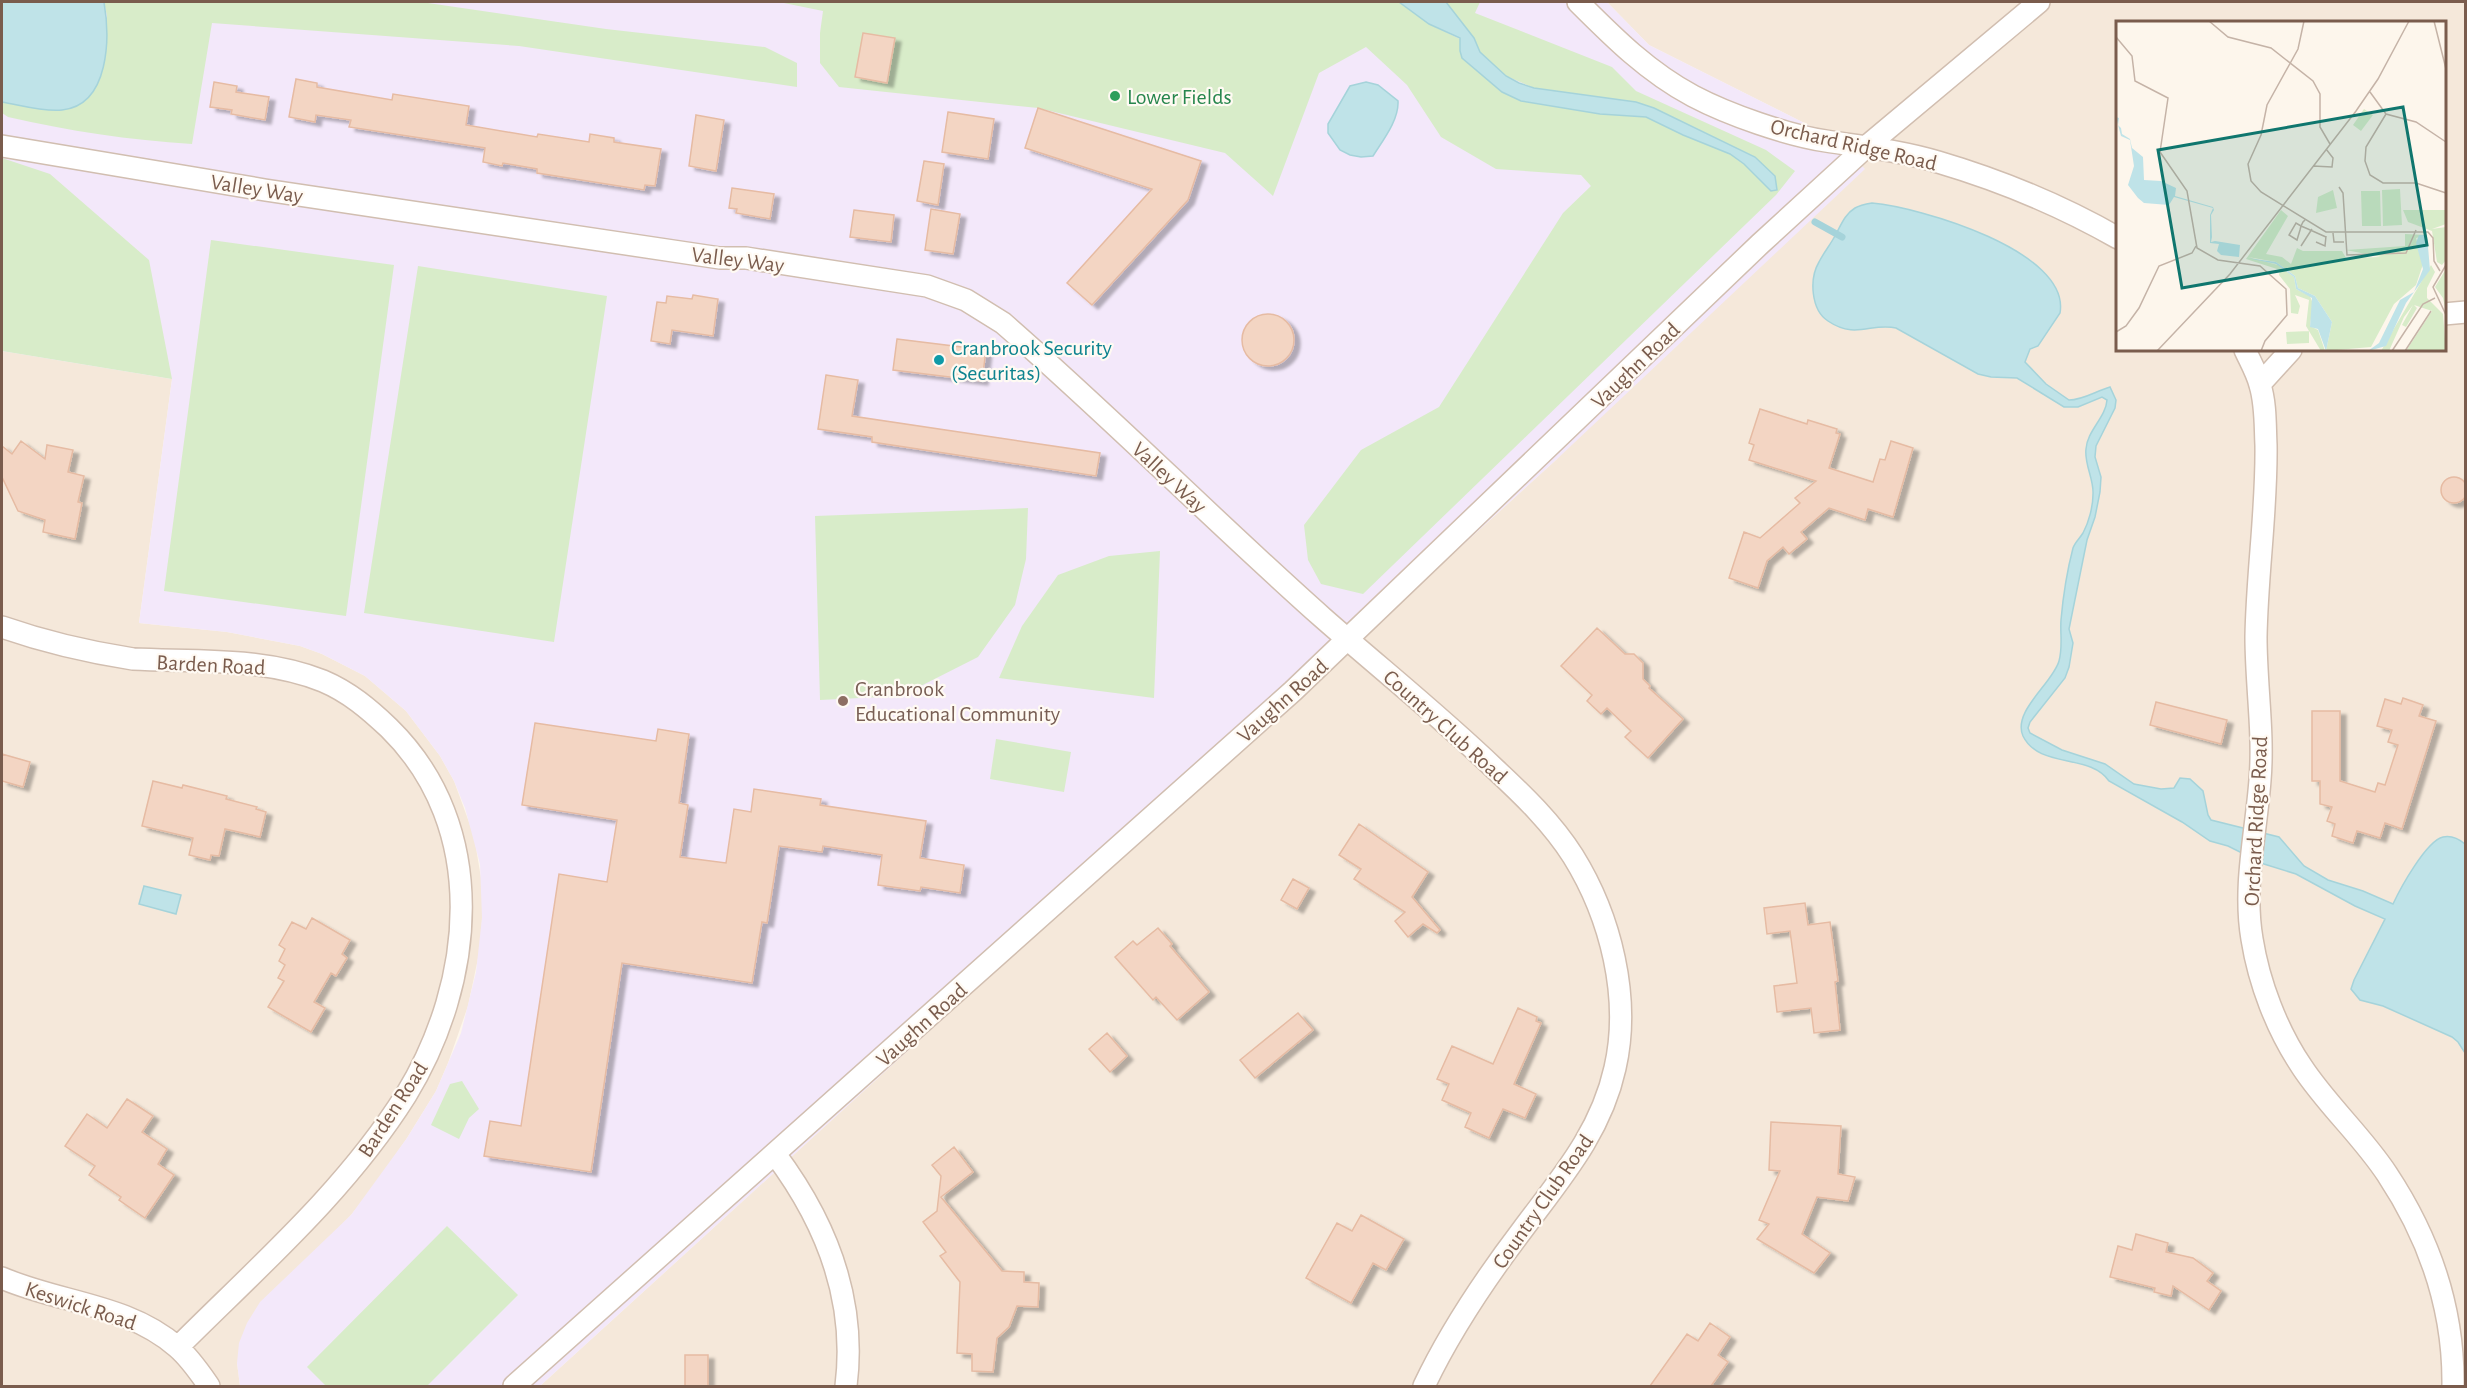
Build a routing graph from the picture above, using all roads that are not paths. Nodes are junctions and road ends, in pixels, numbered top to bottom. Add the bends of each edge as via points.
1 (1578, 2) edge
2 (2039, 2) edge
3 (2, 146) edge
4 (1868, 147) junction
5 (2116, 237) edge
6 (2466, 312) edge
7 (2446, 314) edge
8 (2245, 351) edge
9 (2290, 351) edge
10 (2260, 384) junction
11 (2, 627) edge
12 (1348, 640) junction
13 (775, 1154) junction
14 (2, 1278) edge
15 (178, 1347) junction
16 (209, 1386) edge
17 (514, 1386) edge
18 (846, 1386) edge
19 (1424, 1386) edge
20 (2453, 1386) edge

1 - 4 street, Orchard Ridge Road via 1646,66 1696,97 1787,131
2 - 4 street, Vaughn Road
3 - 12 street, Valley Way via 387,209 906,282 952,293 1003,323
4 - 5 street, Orchard Ridge Road via 1937,161 2073,214
4 - 12 street, Vaughn Road
6 - 7 street
8 - 10 street, Orchard Ridge Road
9 - 10 street
10 - 20 street, Orchard Ridge Road via 2266,475 2256,636 2261,742 2249,918 2257,964 2266,994 2302,1067 2387,1174 2425,1243 2446,1306
11 - 15 street, Barden Road via 114,657 263,664 326,682 357,700 399,738 433,785 453,836 461,896 459,948 451,991 427,1058 389,1119 324,1202
12 - 13 street, Vaughn Road
12 - 19 street, Country Club Road via 1450,726 1552,826 1592,892 1616,968 1620,995 1615,1069 1593,1130 1471,1299
13 - 17 street, Vaughn Road
13 - 18 street via 813,1211 836,1266 847,1339
14 - 15 street, Keswick Road via 103,1308 131,1319
15 - 16 street, Keswick Road

